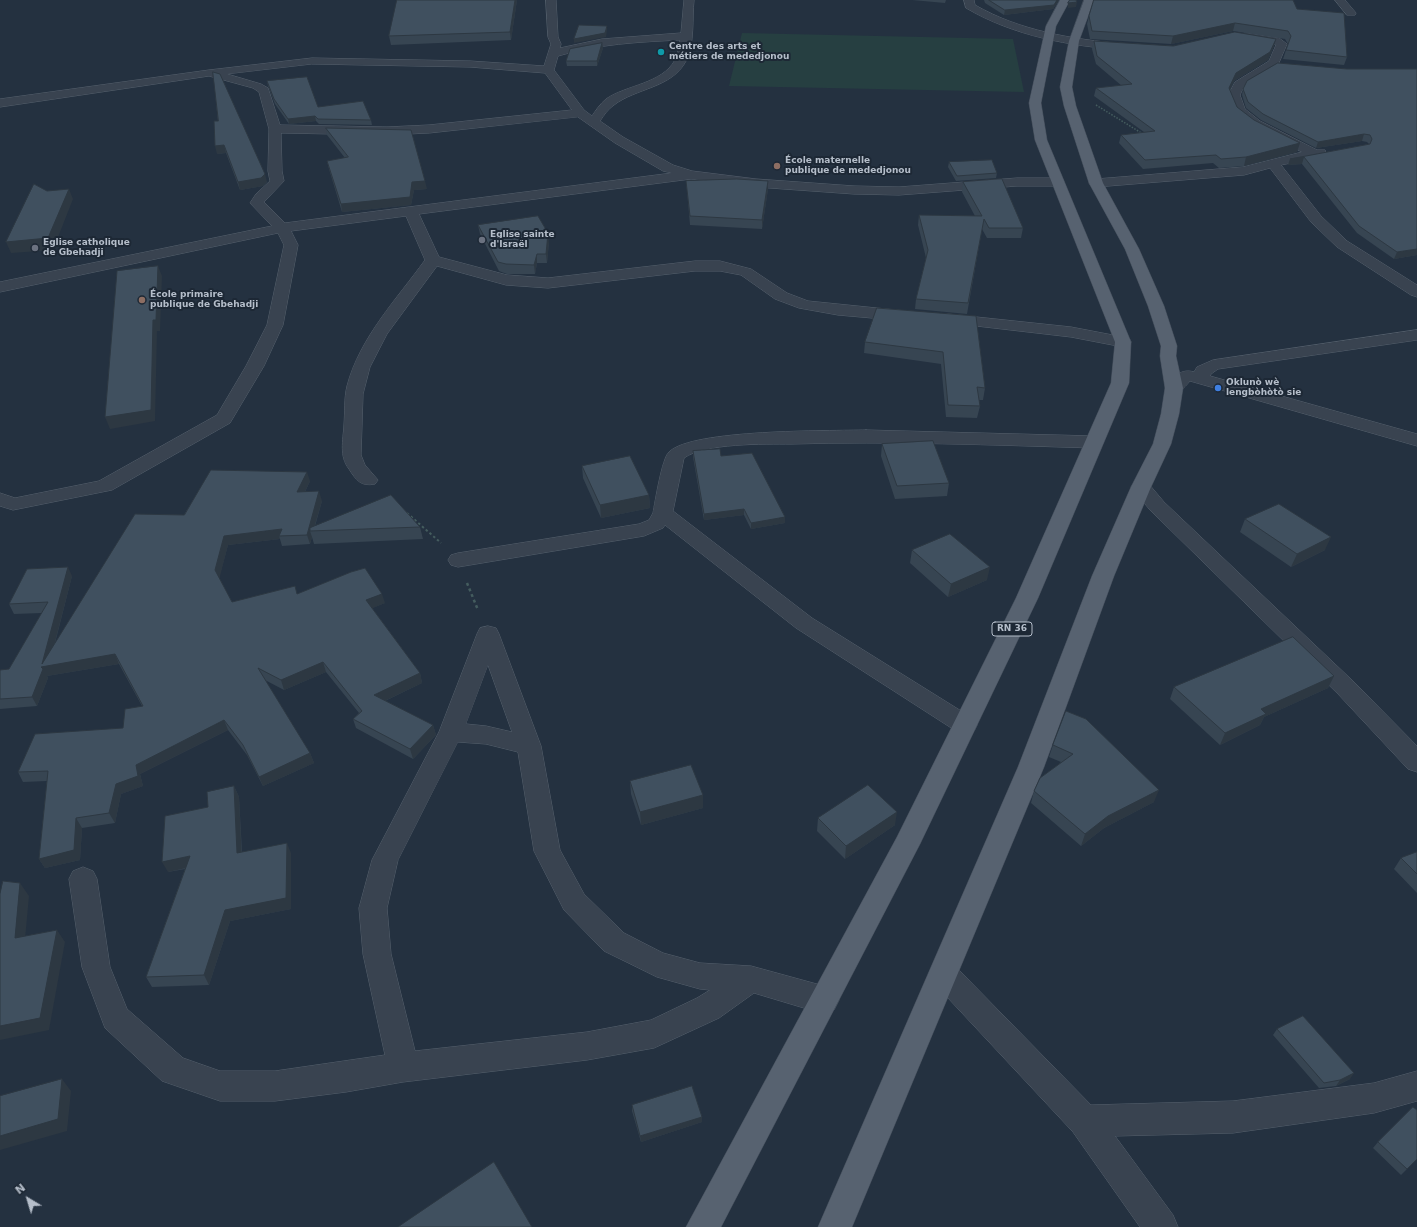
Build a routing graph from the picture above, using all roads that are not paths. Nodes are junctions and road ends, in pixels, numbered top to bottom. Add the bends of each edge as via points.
1 (551, 0) edge
2 (689, 0) edge
3 (969, 0) edge
4 (1065, 0) edge
5 (1089, 0) edge
6 (1340, 0) edge
7 (1351, 13) dead end
8 (1050, 35) junction
9 (1233, 35) edge
10 (686, 36) junction
11 (1074, 41) junction
12 (1132, 48) edge
13 (553, 54) junction
14 (1274, 63) junction
15 (1290, 64) edge
16 (548, 70) junction
17 (209, 73) junction
18 (0, 103) edge
19 (580, 113) junction
20 (593, 122) junction
21 (275, 129) junction
22 (1331, 151) edge
23 (1315, 154) junction
24 (1274, 164) junction
25 (691, 175) junction
26 (1057, 182) junction
27 (1096, 183) junction
28 (411, 212) junction
29 (282, 228) junction
30 (433, 260) junction
31 (0, 287) edge
32 (1417, 292) edge
33 (1417, 335) edge
34 (1123, 342) junction
35 (1187, 380) junction
36 (1417, 440) edge
37 (1094, 442) junction
38 (368, 480) dead end
39 (1141, 488) junction
40 (0, 499) edge
41 (663, 513) junction
42 (458, 560) dead end
43 (965, 725) junction
44 (451, 732) junction
45 (529, 746) junction
46 (1417, 762) edge
47 (83, 879) dead end
48 (944, 974) junction
49 (751, 979) junction
50 (824, 1000) junction
51 (404, 1067) junction
52 (1417, 1086) edge
53 (1084, 1121) junction
54 (703, 1227) edge
55 (834, 1227) edge
56 (1161, 1227) edge

1 - 13 street via 553,37 556,44
2 - 10 street
3 - 8 street via 970,6 985,16 1010,26
4 - 8 main road, RN 36 via 1051,26
5 - 11 main road
6 - 7 street
8 - 11 street
8 - 26 main road, RN 36 via 1036,103 1041,140
9 - 14 street via 1281,42
10 - 13 street via 580,46
10 - 20 street via 680,62 667,74 614,99 603,108
11 - 12 street
11 - 27 main road via 1066,87
13 - 16 street
14 - 15 street
14 - 23 street via 1238,84 1234,95 1240,111 1256,124
16 - 17 street via 470,64 312,61
16 - 19 street
17 - 18 street
17 - 21 street via 264,90
19 - 20 street
19 - 21 street via 430,129
20 - 25 street via 668,168
21 - 29 street via 277,181 257,203
22 - 23 street
23 - 24 street
24 - 27 street via 1244,171
24 - 32 street via 1316,219 1342,244
25 - 26 street via 756,183 898,191 1017,182
25 - 28 street
26 - 34 main road, RN 36
27 - 35 main road via 1132,249 1156,306 1169,346 1168,356
28 - 29 street
28 - 30 street
29 - 31 street
29 - 40 street via 291,245 275,325 224,419 105,486 13,504
30 - 34 street via 506,280 548,283 695,266 720,266 746,272 781,296 805,304 838,310 1071,332
30 - 38 street via 371,347 356,385 351,452 356,468
33 - 35 street via 1213,365
34 - 37 main road, RN 36 via 1120,383
35 - 36 street
35 - 39 main road via 1162,444
37 - 41 street via 866,436 755,439 698,446 683,450 675,456
37 - 43 main road, RN 36 via 1027,598
39 - 46 street via 1346,688
39 - 48 main road via 1103,576 1031,767
41 - 42 street via 656,524 644,530
41 - 43 street via 804,623
43 - 50 main road, RN 36 via 907,844
44 - 45 street via 486,735
44 - 45 street via 488,634
44 - 51 street via 385,860 373,908 377,954
45 - 49 street via 547,851 574,902 614,942 658,964 700,976
47 - 51 street via 96,967 116,1018 173,1070 220,1086 275,1086
48 - 53 street
48 - 55 main road
49 - 50 street
49 - 51 street via 708,1008 654,1034 587,1046
50 - 54 main road, RN 36
52 - 53 street via 1374,1098 1233,1117
53 - 56 street

